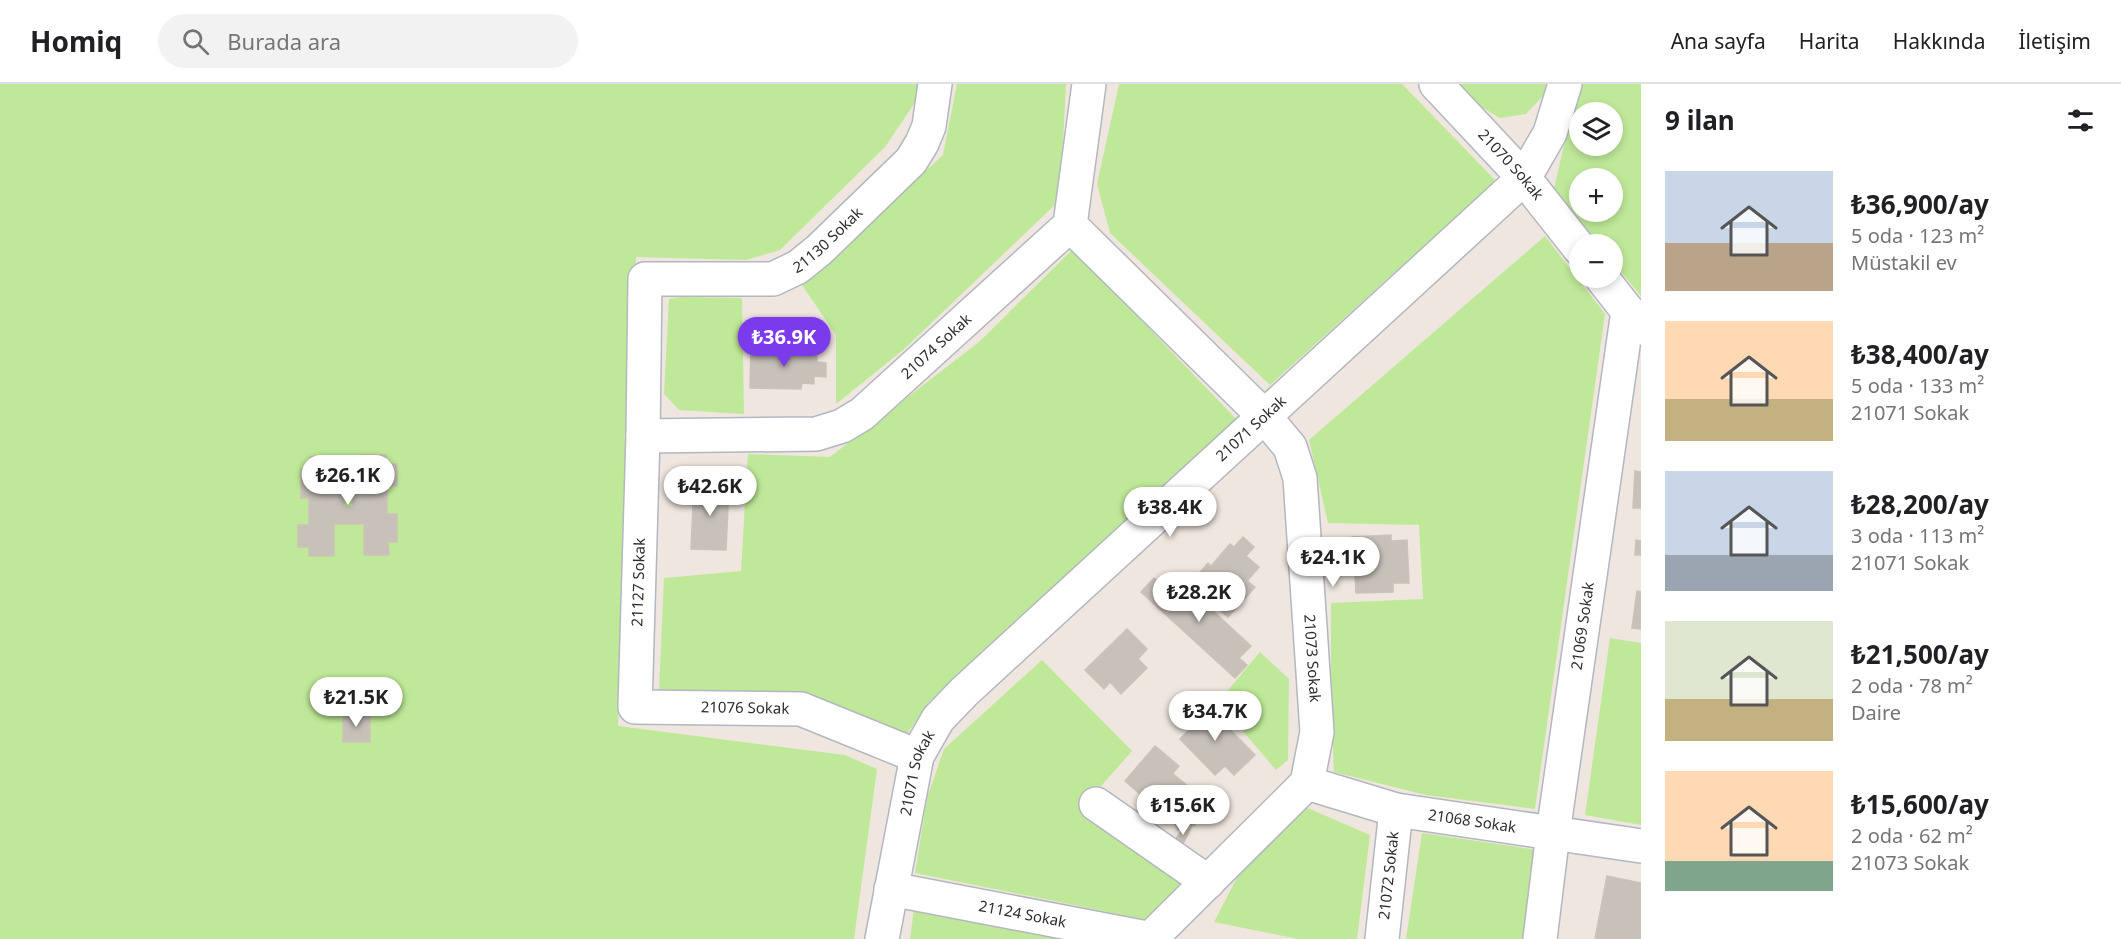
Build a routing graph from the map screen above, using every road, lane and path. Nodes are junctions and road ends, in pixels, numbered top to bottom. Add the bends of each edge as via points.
1 (935, 84) edge
2 (1089, 84) edge
3 (1436, 84) edge
4 (1565, 84) edge
5 (1524, 178) junction
6 (1070, 225) junction
7 (1569, 235) edge
8 (645, 279) joint
9 (1610, 288) edge
10 (1635, 319) edge
11 (1265, 417) junction
12 (643, 436) junction
13 (635, 707) joint
14 (917, 756) junction
15 (1307, 783) junction
16 (1096, 804) dead end
17 (1396, 810) junction
18 (1553, 833) junction
19 (1641, 846) edge
20 (1208, 882) junction
21 (891, 889) junction
22 (882, 939) edge
23 (1151, 939) edge
24 (1382, 939) edge
25 (1540, 939) edge

1 - 8 street, 21130 Sokak via 929,126 911,161 798,267 773,279
2 - 6 street
3 - 5 street, 21070 Sokak
4 - 5 street, 21071 Sokak via 1551,133
5 - 7 street, 21070 Sokak
5 - 11 street, 21071 Sokak
6 - 11 street, 21073 Sokak
6 - 12 street, 21074 Sokak via 862,414 842,426 816,434
8 - 12 street, 21127 Sokak
9 - 10 street
10 - 18 street, 21069 Sokak
11 - 14 street, 21071 Sokak via 964,692 938,719
11 - 15 street, 21073 Sokak via 1290,447 1300,478 1317,732
12 - 13 street, 21127 Sokak
13 - 14 street, 21076 Sokak via 801,709
14 - 21 street, 21071 Sokak
15 - 17 street, 21068 Sokak
15 - 20 street
16 - 20 street
17 - 18 street, 21068 Sokak
17 - 24 street, 21072 Sokak
18 - 19 street, 21068 Sokak
18 - 25 street, 21069 Sokak
20 - 23 street
21 - 22 street, 21071 Sokak
21 - 23 street, 21124 Sokak

